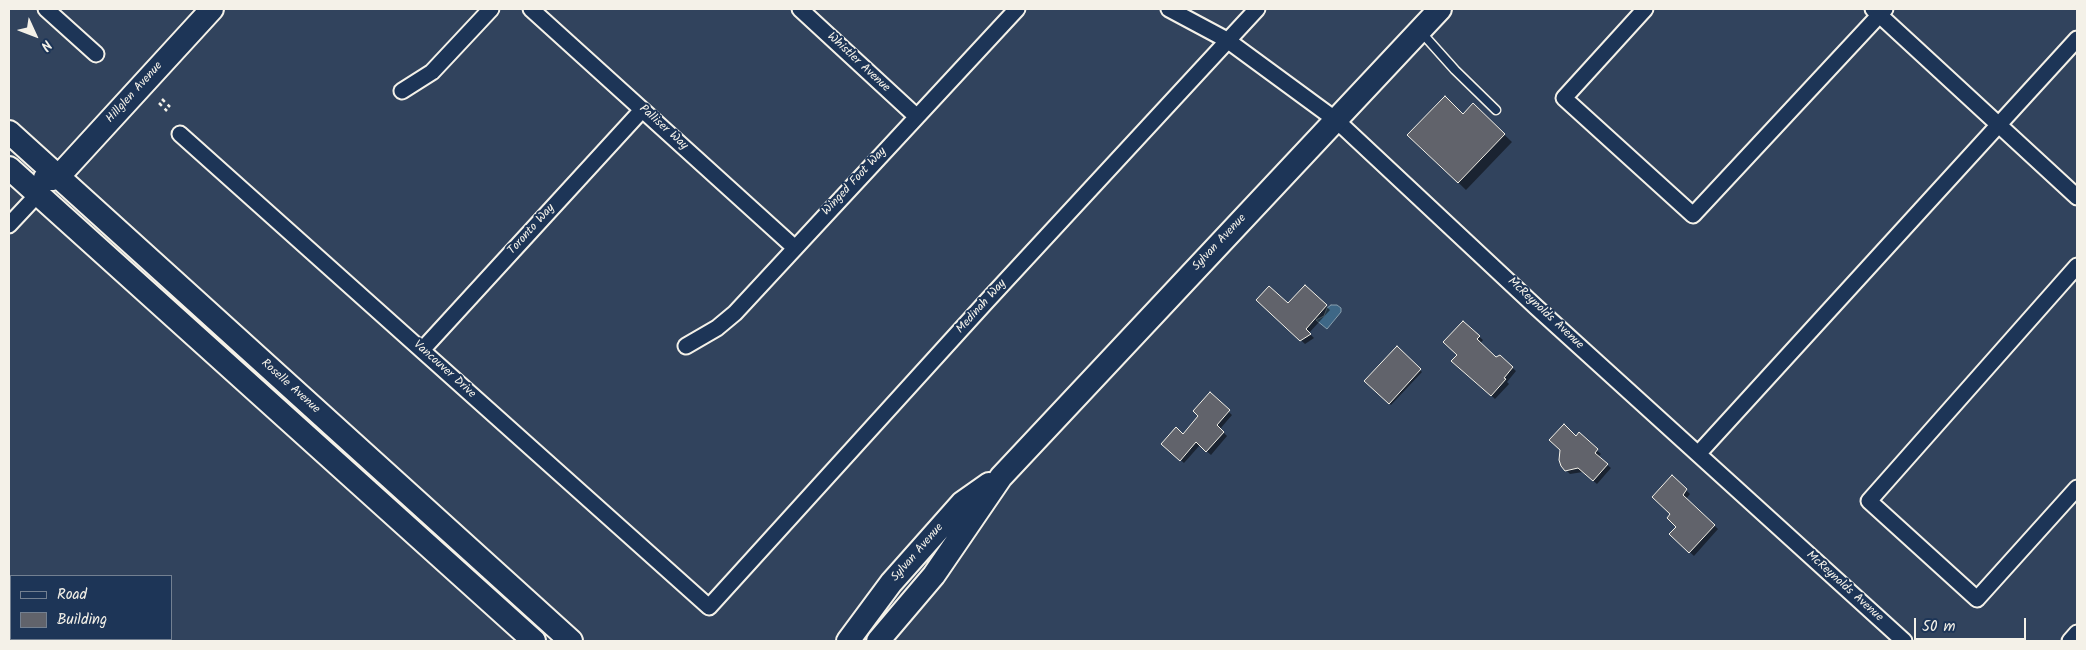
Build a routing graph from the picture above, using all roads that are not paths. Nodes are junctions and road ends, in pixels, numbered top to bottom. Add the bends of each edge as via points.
1 (46, 9) edge
2 (212, 9) edge
3 (491, 9) edge
4 (531, 9) edge
5 (800, 9) edge
6 (1017, 9) edge
7 (1169, 9) edge
8 (1257, 9) edge
9 (1440, 9) edge
10 (1646, 9) edge
11 (1879, 11) edge
12 (1420, 31) junction
13 (2077, 39) edge
14 (1228, 40) junction
15 (96, 54) dead end
16 (402, 91) dead end
17 (642, 110) junction
18 (1496, 110) dead end
19 (916, 116) junction
20 (1336, 120) junction
21 (1999, 125) junction
22 (9, 132) edge
23 (180, 134) dead end
24 (9, 151) edge
25 (9, 168) edge
26 (58, 177) junction
27 (38, 194) junction
28 (2077, 197) edge
29 (9, 225) edge
30 (795, 248) junction
31 (2077, 266) edge
32 (686, 346) dead end
33 (422, 350) junction
34 (1698, 454) junction
35 (1001, 477) junction
36 (2077, 488) edge
37 (708, 607) joint
38 (2077, 633) edge
39 (534, 641) edge
40 (571, 641) edge
41 (848, 641) edge
42 (878, 641) edge
43 (1904, 641) edge
44 (2070, 641) edge

1 - 15 street
2 - 26 main road, Hillglen Avenue
3 - 16 street via 432,72
4 - 17 street, Palliser Way
5 - 19 street, Whistler Avenue
6 - 19 street, Winged Foot Way
7 - 14 street, McReynolds Avenue
8 - 14 street, Medinah Way
9 - 12 main road, Sylvan Avenue
10 - 11 street via 1564,98 1693,215
11 - 21 street
12 - 18 lane
12 - 20 main road, Sylvan Avenue
13 - 21 street
14 - 20 street, McReynolds Avenue
14 - 37 street, Medinah Way
17 - 30 street, Palliser Way
17 - 33 street, Toronto Way
19 - 30 street, Winged Foot Way
20 - 34 street, McReynolds Avenue
20 - 35 main road, Sylvan Avenue
21 - 28 street
21 - 34 street
22 - 26 main road, Roselle Avenue
23 - 33 street, Vancouver Drive
24 - 26 main road via 39,176
25 - 27 main road, Roselle Avenue
26 - 40 main road, Roselle Avenue
27 - 29 street
27 - 39 main road, Roselle Avenue
30 - 32 street, Winged Foot Way via 736,312 717,328
31 - 36 street via 1869,501 1977,598
33 - 37 street, Vancouver Drive
34 - 43 street, McReynolds Avenue
35 - 41 main road, Sylvan Avenue via 962,503 891,583
35 - 42 main road, Sylvan Avenue via 934,575
38 - 44 street

